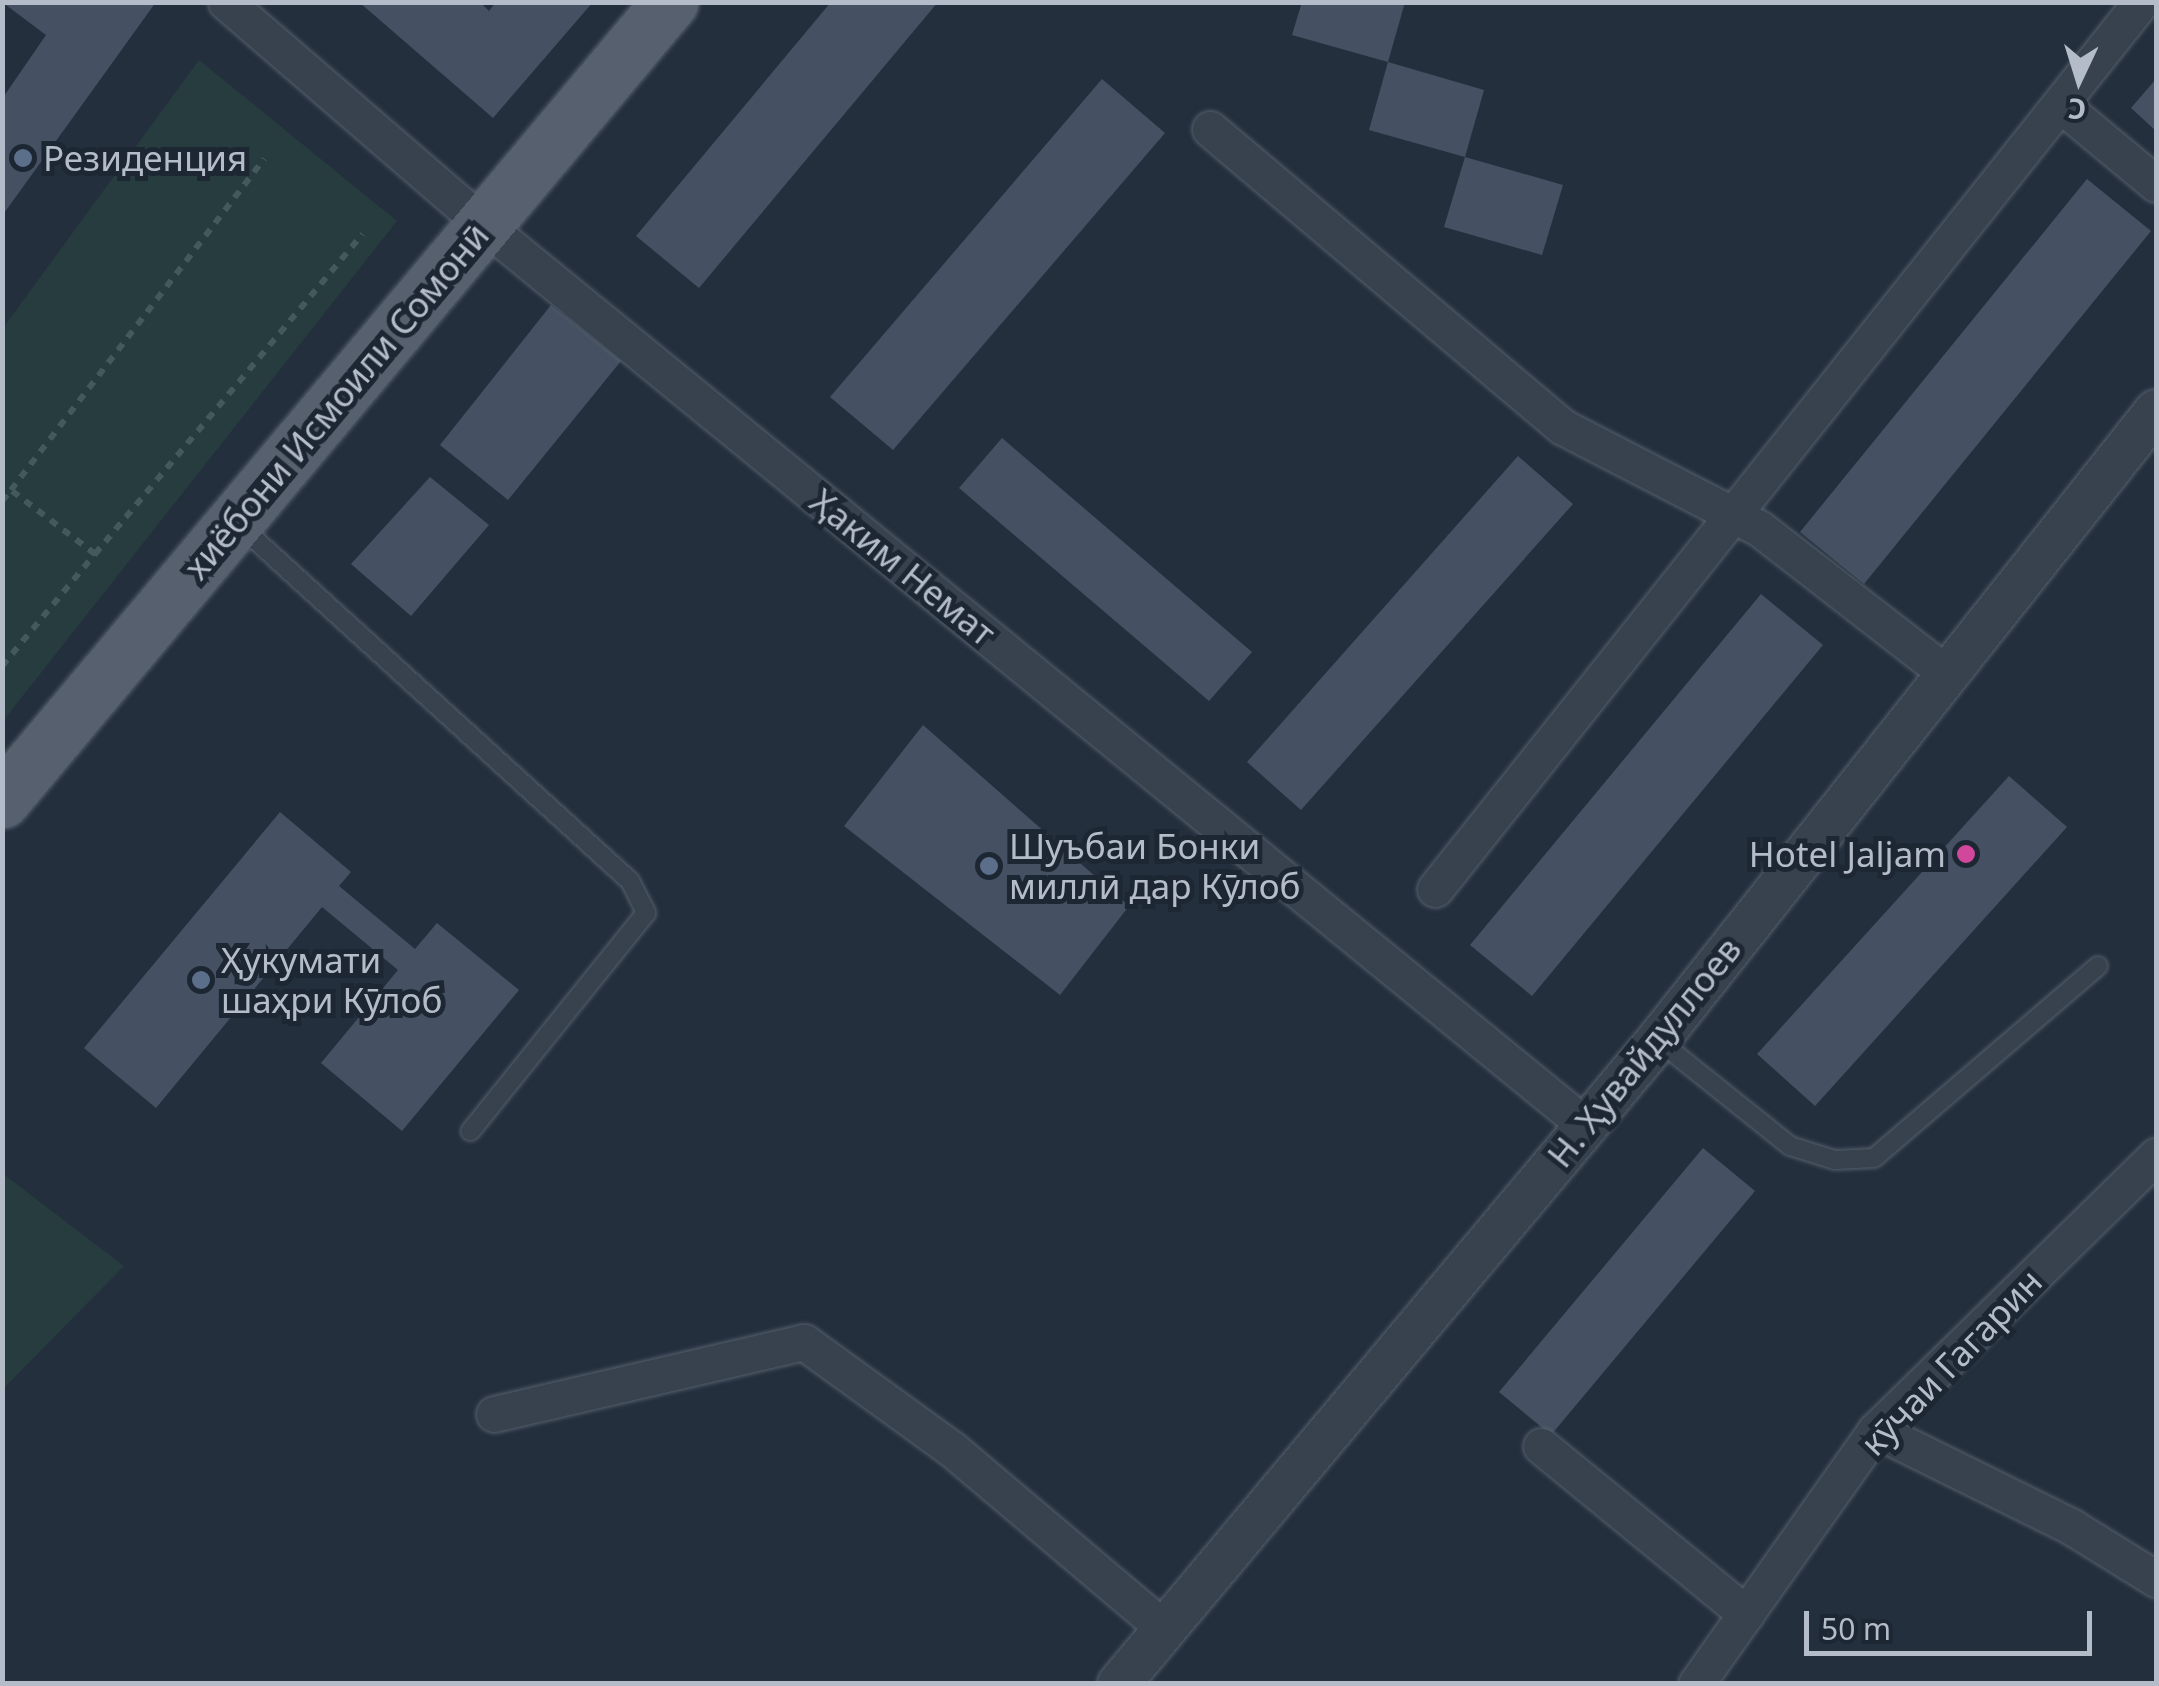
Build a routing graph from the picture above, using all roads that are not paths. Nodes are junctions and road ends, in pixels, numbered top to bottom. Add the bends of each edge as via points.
1 (226, 2) edge
2 (670, 2) edge
3 (2141, 2) edge
4 (2062, 106) junction
5 (1210, 129) dead end
6 (2156, 184) edge
7 (484, 225) junction
8 (2156, 411) edge
9 (1730, 513) junction
10 (236, 522) junction
11 (1946, 673) junction
12 (2, 800) edge
13 (1436, 888) dead end
14 (2098, 966) dead end
15 (1658, 1040) junction
16 (1585, 1125) junction
17 (470, 1131) dead end
18 (2156, 1156) edge
19 (494, 1414) dead end
20 (1876, 1430) junction
21 (1541, 1446) dead end
22 (2156, 1578) edge
23 (1746, 1614) junction
24 (1164, 1629) junction
25 (1119, 1684) edge
26 (1696, 1684) edge

1 - 7 street, Ҳаким Немат
2 - 7 main road, хиёбони Исмоили Сомонӣ
3 - 4 street
4 - 6 street
4 - 9 street
5 - 9 street via 1563,427
7 - 10 main road, хиёбони Исмоили Сомонӣ
7 - 16 street, Ҳаким Немат
8 - 11 street, Н. Ҳувайдуллоев
9 - 11 street via 1759,528
9 - 13 street
10 - 12 main road, хиёбони Исмоили Сомонӣ
10 - 17 lane via 630,881 646,913
11 - 15 street, Н. Ҳувайдуллоев
14 - 15 lane via 1874,1158 1835,1160 1790,1146
15 - 16 street, Н. Ҳувайдуллоев
16 - 24 street, Н. Ҳувайдуллоев
18 - 20 street, кӯчаи Гагарин
19 - 24 street via 804,1342 953,1450
20 - 22 street via 2072,1527
20 - 23 street, кӯчаи Гагарин
21 - 23 street
23 - 26 street, кӯчаи Гагарин
24 - 25 street, Н. Ҳувайдуллоев

